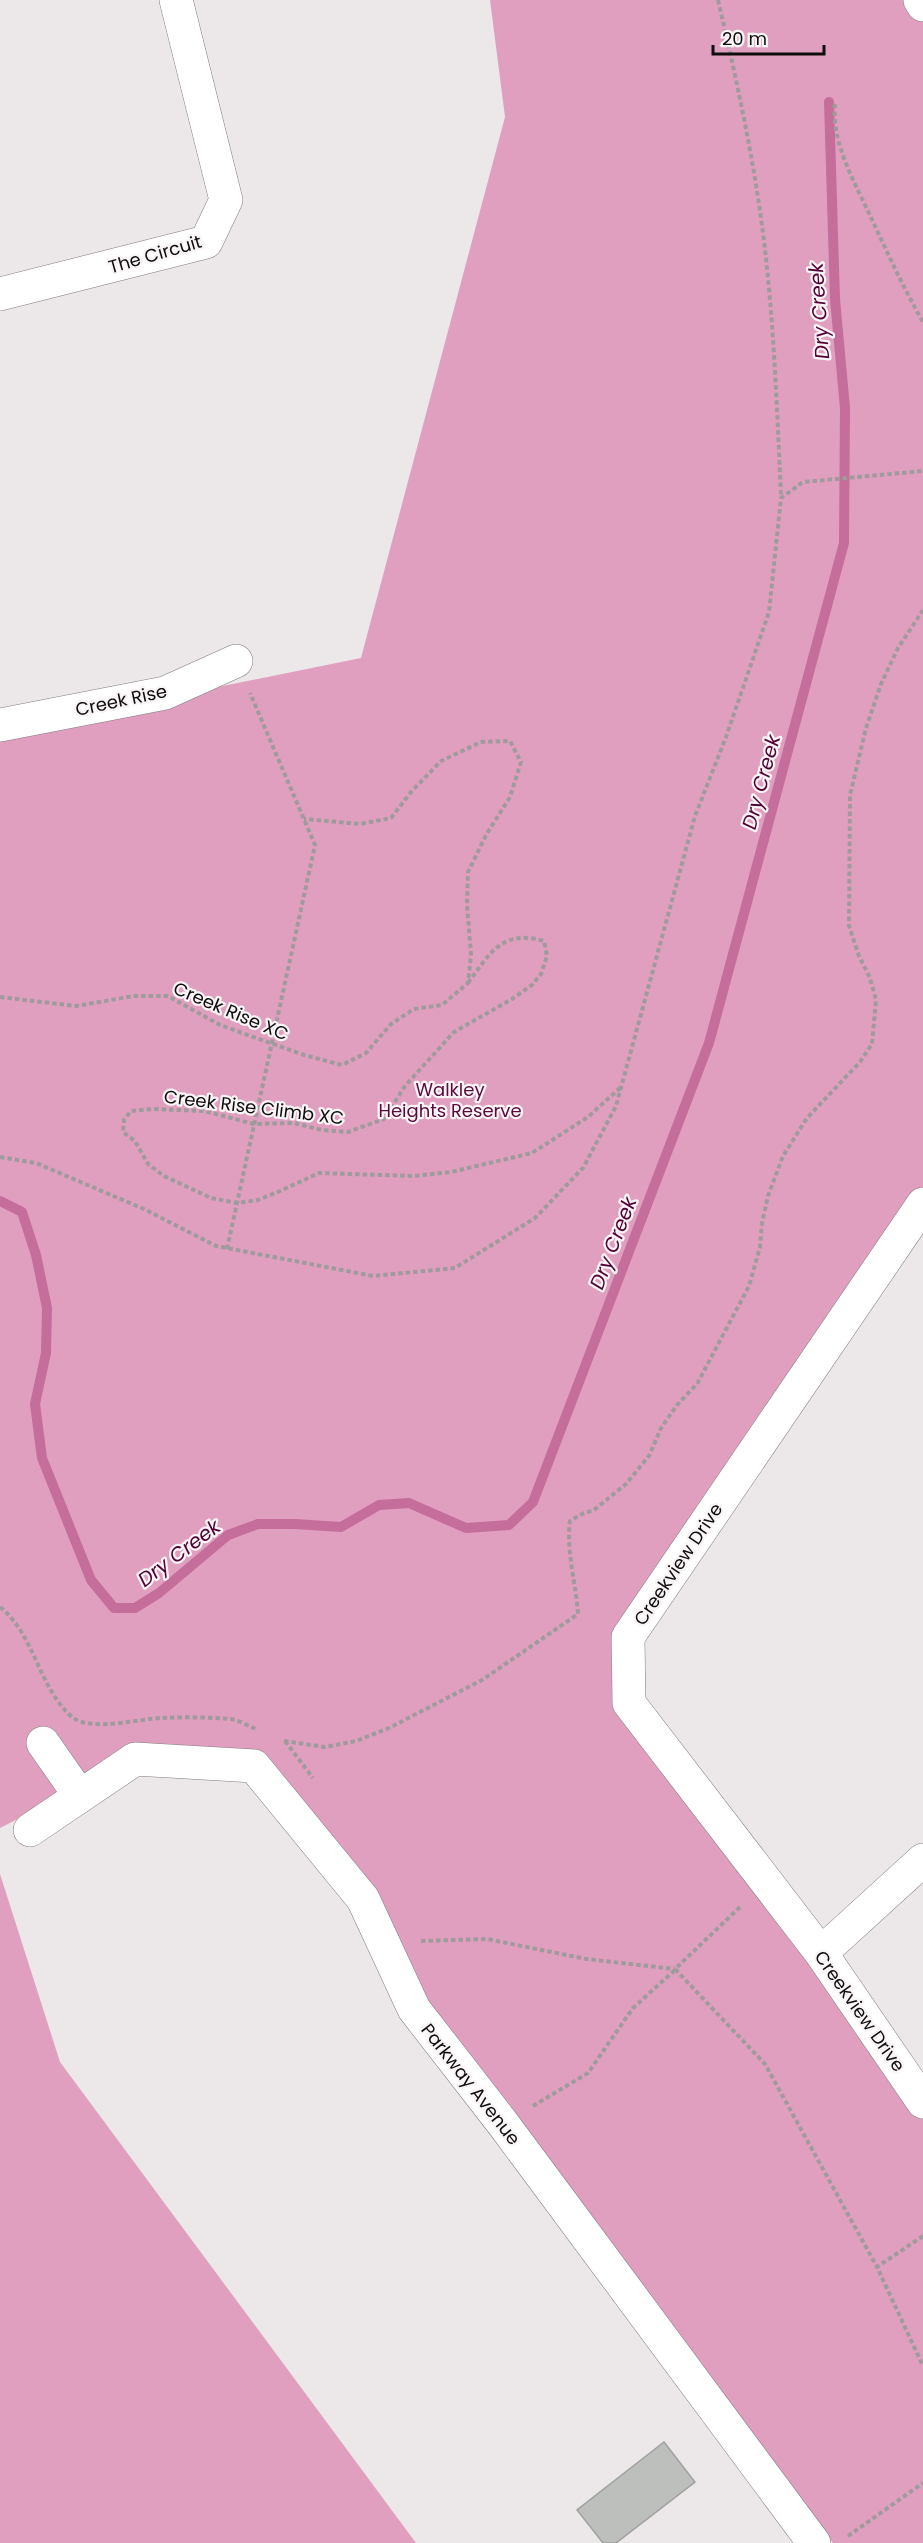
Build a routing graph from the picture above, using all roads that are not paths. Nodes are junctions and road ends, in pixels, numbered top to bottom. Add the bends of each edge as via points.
1 (176, 0) edge
2 (920, 0) edge
3 (923, 5) edge
4 (0, 294) edge
5 (236, 661) road end
6 (0, 724) edge
7 (923, 1204) edge
8 (43, 1743) dead end
9 (80, 1796) junction
10 (30, 1830) dead end
11 (923, 1860) edge
12 (821, 1953) junction
13 (923, 2102) edge
14 (814, 2543) edge

1 - 4 street, The Circuit via 225,200 207,242
2 - 3 street
5 - 6 street, Creek Rise via 165,693
7 - 12 street, Creekview Drive via 628,1637 629,1703
8 - 9 street
9 - 10 street, Parkway Avenue
9 - 14 street, Parkway Avenue via 135,1759 254,1766 363,1899 414,2009 504,2124
11 - 12 street
12 - 13 street, Creekview Drive

